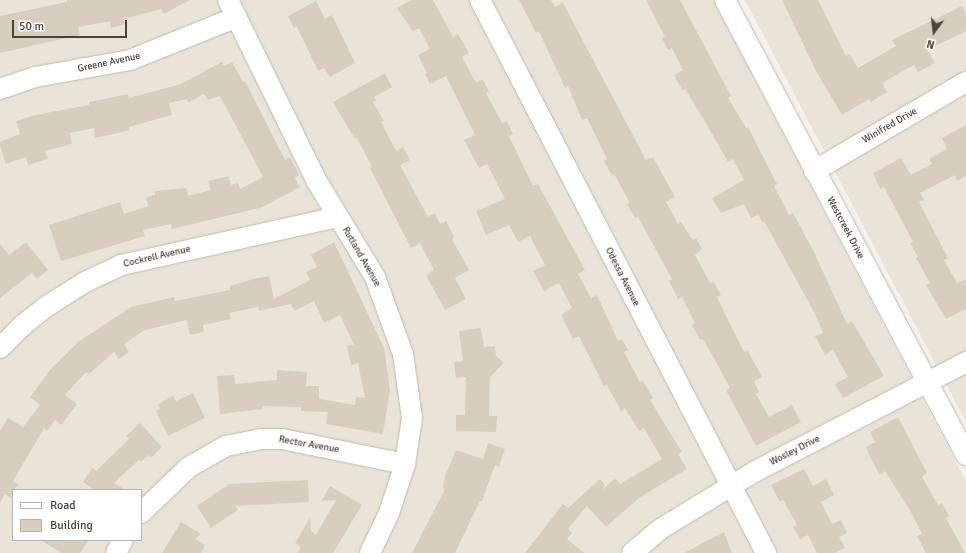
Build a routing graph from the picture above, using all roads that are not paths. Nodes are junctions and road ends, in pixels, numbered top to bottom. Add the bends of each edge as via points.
1 (480, 0) edge
2 (724, 0) edge
3 (233, 8) edge
4 (966, 82) edge
5 (0, 88) edge
6 (814, 170) junction
7 (338, 217) junction
8 (0, 348) edge
9 (966, 362) edge
10 (927, 382) junction
11 (966, 455) edge
12 (405, 464) junction
13 (730, 487) junction
14 (142, 512) edge
15 (122, 541) edge
16 (116, 553) edge
17 (370, 553) edge
18 (632, 553) edge
19 (766, 553) edge

1 - 13 street, Odessa Avenue
2 - 6 street, Westcreek Drive
3 - 5 street, Greene Avenue via 130,60 35,77
3 - 7 street, Rutland Avenue via 316,180
4 - 6 street, Winifred Drive
6 - 10 street, Westcreek Drive
7 - 8 street, Cockrell Avenue via 121,264 85,282 49,305 22,325
7 - 12 street, Rutland Avenue via 374,277 403,354 412,418
9 - 10 street, Wosley Drive
10 - 11 street, Westcreek Drive
10 - 13 street, Wosley Drive
12 - 14 street, Rector Avenue via 282,439 262,439 226,446 189,467
12 - 17 street, Rutland Avenue via 390,513
13 - 18 street, Wosley Drive via 662,528
13 - 19 street, Odessa Avenue
15 - 16 street

